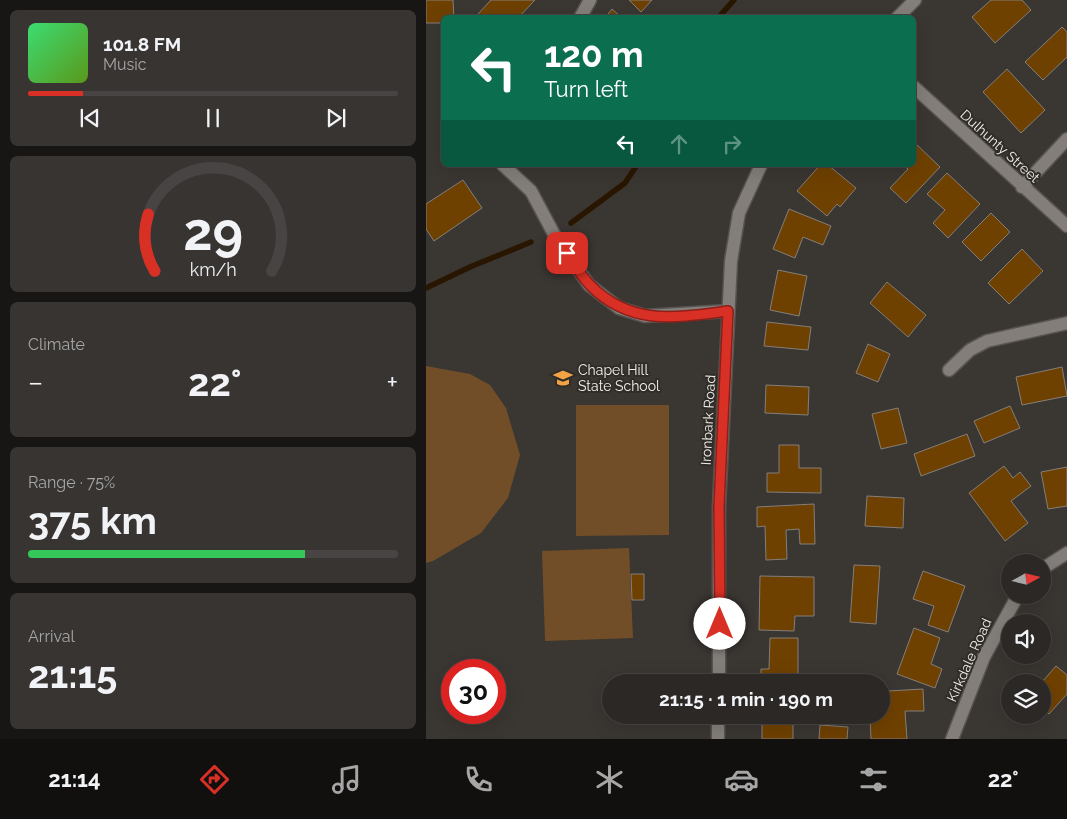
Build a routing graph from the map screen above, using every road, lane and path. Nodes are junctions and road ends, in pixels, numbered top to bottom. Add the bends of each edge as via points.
1 (590, 0) edge
2 (915, 0) edge
3 (582, 15) edge
4 (900, 15) edge
5 (916, 89) edge
6 (1067, 139) edge
7 (505, 167) edge
8 (761, 167) edge
9 (1022, 187) junction
10 (1067, 226) edge
11 (728, 311) junction
12 (1067, 323) edge
13 (949, 370) dead end
14 (1067, 554) edge
15 (1051, 564) edge
16 (1013, 604) edge
17 (719, 674) edge
18 (718, 724) edge
19 (718, 739) edge
20 (952, 739) edge

1 - 3 street
2 - 4 street
5 - 9 street, Dulhunty Street
6 - 9 street
7 - 11 street via 531,191 556,238 589,285 619,308 645,316
8 - 11 street, Ironbark Road via 739,213 731,260
9 - 10 street, Dulhunty Street
11 - 17 street, Ironbark Road via 719,506
12 - 13 street via 988,341 970,350
14 - 15 street
16 - 20 street, Kirkdale Road via 984,657
18 - 19 street

